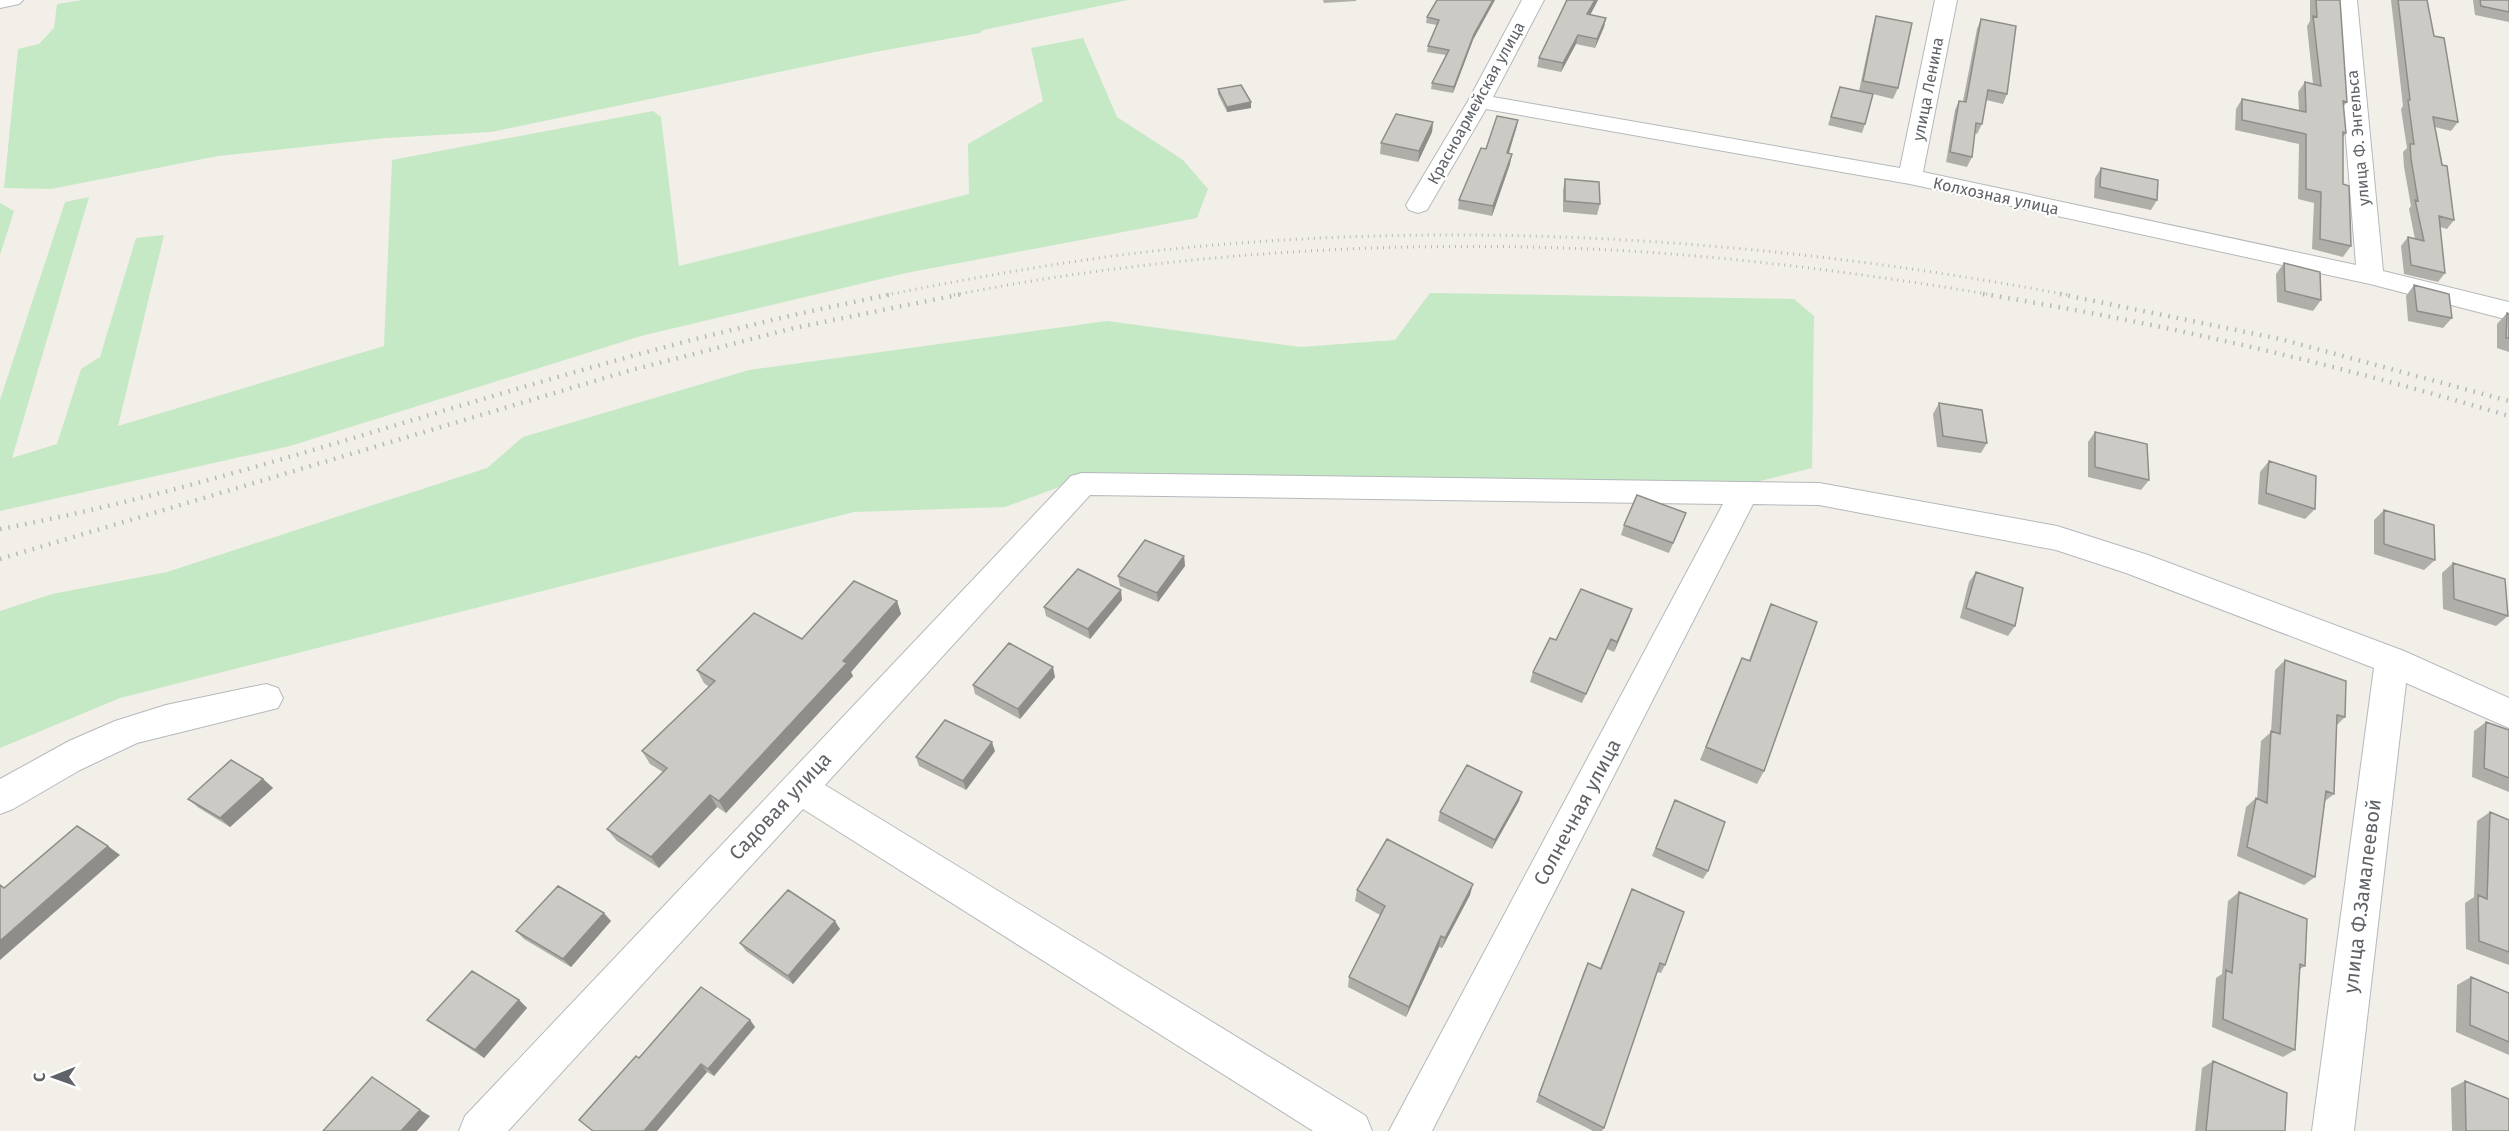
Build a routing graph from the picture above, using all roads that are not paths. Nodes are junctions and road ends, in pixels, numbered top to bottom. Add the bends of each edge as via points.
1 (12, 0) edge
2 (1533, 0) edge
3 (1946, 0) edge
4 (2346, 0) edge
5 (0, 2) edge
6 (1479, 100) junction
7 (1910, 177) junction
8 (1418, 205) dead end
9 (2370, 276) junction
10 (2509, 311) edge
11 (1743, 494) junction
12 (2392, 661) junction
13 (266, 698) dead end
14 (2509, 714) edge
15 (798, 787) junction
16 (0, 798) edge
17 (480, 1131) edge
18 (1351, 1131) edge
19 (1410, 1131) edge
20 (2332, 1131) edge

1 - 5 street
2 - 6 street, Красноармейская улица
3 - 7 street, улица Ленина
4 - 9 street, улица Ф. Энгельса
6 - 7 street, Колхозная улица
6 - 8 street, Красноармейская улица
7 - 9 street, Колхозная улица
9 - 10 street, Колхозная улица
11 - 12 street via 1819,494 2057,538 2137,564
11 - 15 street, Садовая улица via 1082,484
11 - 19 street, Солнечная улица
12 - 14 street
12 - 20 street, улица Ф.Замалеевой
13 - 16 street via 189,714 111,738
15 - 17 street, Садовая улица
15 - 18 street

